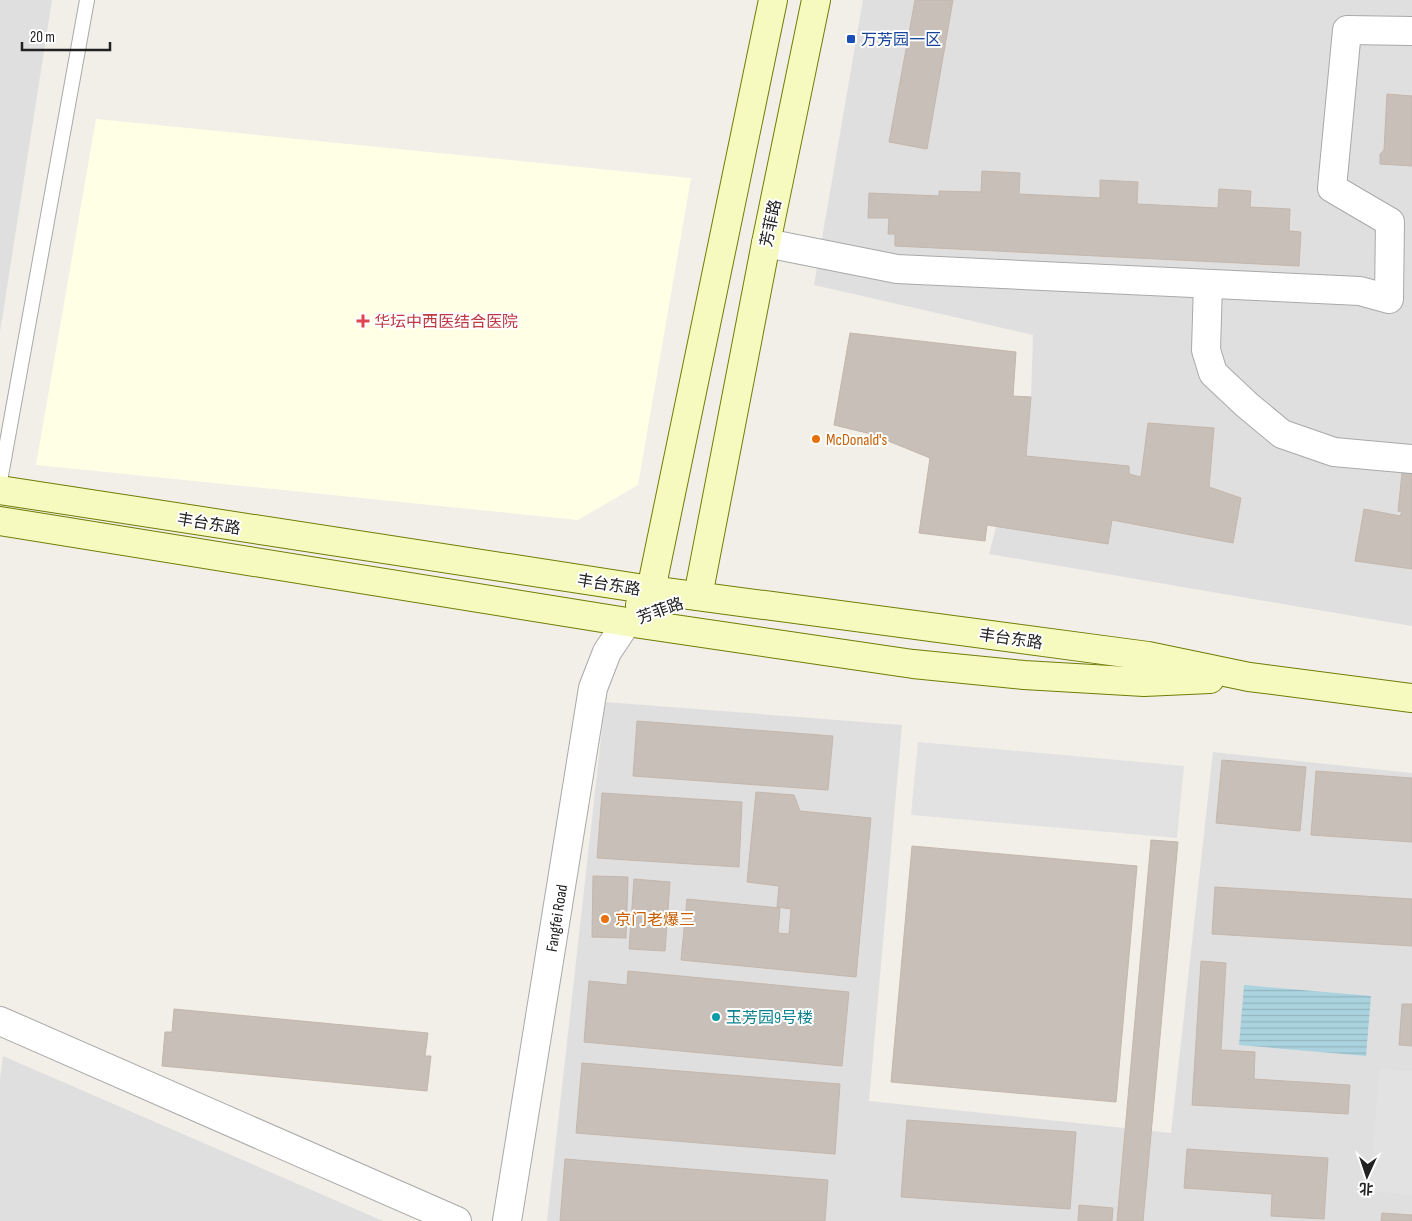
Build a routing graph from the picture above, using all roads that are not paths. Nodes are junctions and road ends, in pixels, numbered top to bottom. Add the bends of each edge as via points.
1 (87, 0) edge
2 (773, 0) edge
3 (816, 0) edge
4 (1412, 32) edge
5 (766, 243) junction
6 (1208, 284) junction
7 (1412, 459) edge
8 (0, 481) edge
9 (0, 490) edge
10 (0, 521) edge
11 (651, 590) junction
12 (698, 596) junction
13 (627, 622) junction
14 (1249, 677) junction
15 (1412, 698) edge
16 (0, 1021) edge
17 (457, 1221) edge
18 (507, 1221) edge

1 - 8 lane
2 - 11 street, 芳菲路
3 - 5 street, 芳菲路
4 - 6 street via 1347,30 1332,188 1390,222 1389,299 1360,291
5 - 6 street via 897,269
5 - 12 street, 芳菲路
6 - 7 street via 1206,350 1213,373 1247,405 1282,434 1334,452
9 - 11 street, 丰台东路
10 - 13 street, 丰台东路
11 - 12 street, 丰台东路
11 - 13 street, 芳菲路
12 - 13 street, 芳菲路
12 - 14 street, 丰台东路 via 1148,656
13 - 14 street, 丰台东路 via 913,664 1024,675 1144,682
13 - 18 street, Fangfei Road via 608,652 593,688
14 - 15 street, 丰台东路
16 - 17 street

